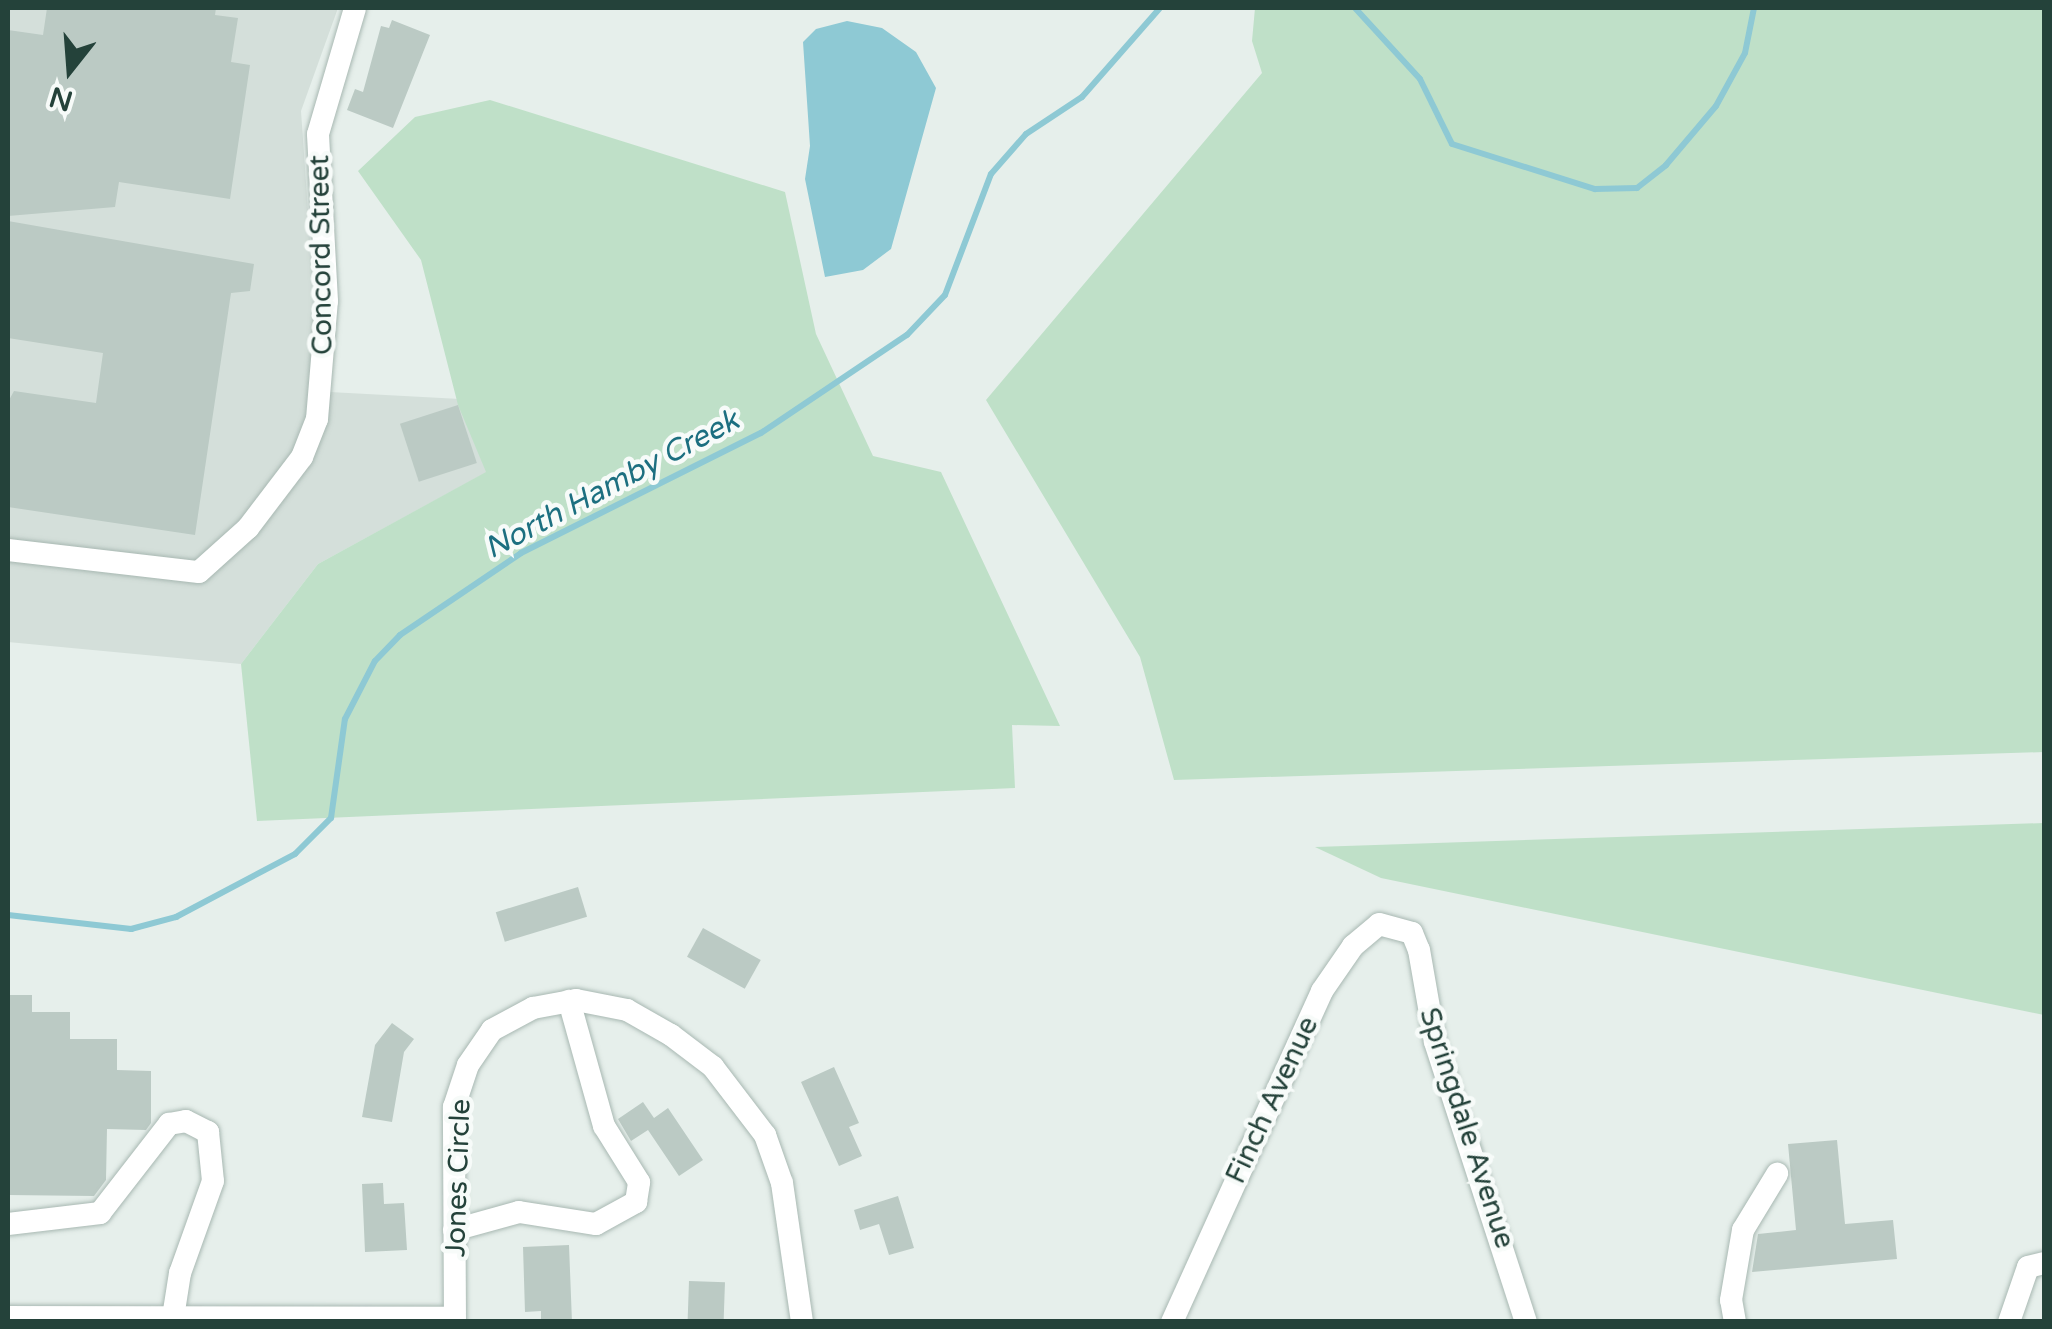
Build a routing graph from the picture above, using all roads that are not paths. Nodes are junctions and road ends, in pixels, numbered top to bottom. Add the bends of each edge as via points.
1 (355, 8) edge
2 (8, 550) edge
3 (1412, 933) joint
4 (569, 1001) junction
5 (1778, 1174) dead end
6 (8, 1224) edge
7 (454, 1230) junction
8 (2044, 1262) edge
9 (8, 1317) edge
10 (172, 1317) junction
11 (138, 1319) edge
12 (454, 1320) edge
13 (802, 1322) edge
14 (1172, 1322) edge
15 (1526, 1322) edge
16 (1735, 1322) edge
17 (2009, 1322) edge

1 - 2 street, Concord Street via 318,134 327,301 318,419 302,457 231,546 199,572
3 - 14 street, Finch Avenue via 1378,924 1353,946 1322,991
3 - 15 street, Springdale Avenue via 1435,1042
4 - 7 street, Jones Circle via 533,1008 492,1030 468,1065 454,1107
4 - 7 street via 604,1126 636,1174 638,1199 596,1224 519,1212
4 - 13 street, Jones Circle via 626,1010 671,1035 714,1067 765,1135 785,1199
5 - 16 street via 1743,1230 1731,1300
6 - 10 street via 100,1213 169,1124 186,1121 208,1132 213,1181 180,1273
7 - 12 street, Jones Circle
8 - 17 street via 2028,1267
9 - 11 street
10 - 11 street
10 - 12 street

